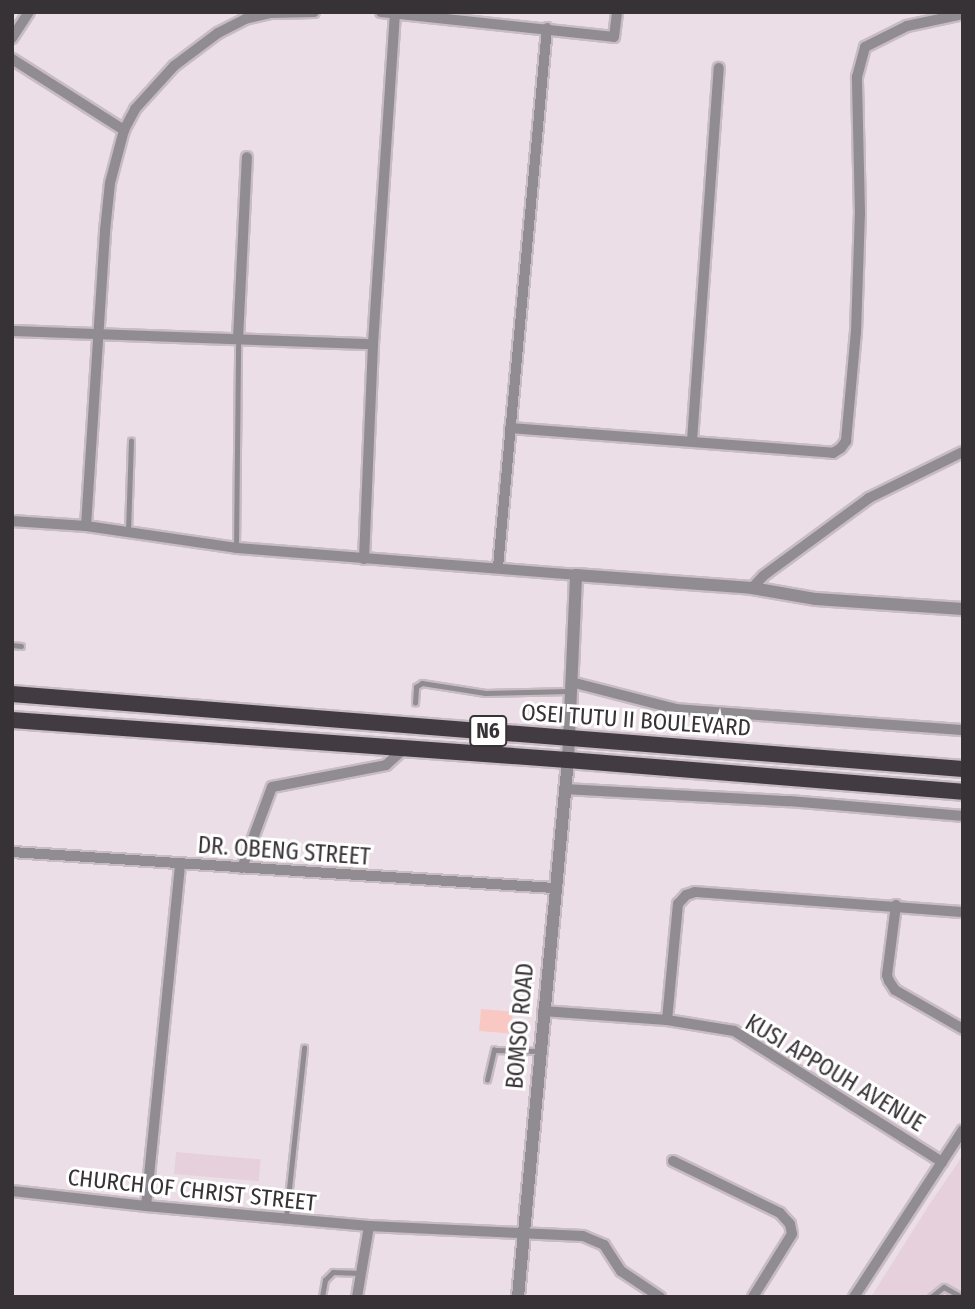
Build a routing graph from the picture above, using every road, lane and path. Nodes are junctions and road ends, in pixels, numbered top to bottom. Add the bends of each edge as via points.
1 (29, 12) edge
2 (314, 12) edge
3 (381, 12) edge
4 (617, 12) edge
5 (395, 13) edge
6 (963, 15) edge
7 (547, 28) junction
8 (12, 38) edge
9 (12, 58) edge
10 (719, 68) dead end
11 (124, 130) junction
12 (247, 157) dead end
13 (12, 331) edge
14 (97, 336) junction
15 (238, 339) junction
16 (373, 344) junction
17 (510, 428) junction
18 (131, 441) dead end
19 (692, 441) junction
20 (963, 452) edge
21 (12, 521) edge
22 (86, 526) junction
23 (128, 532) junction
24 (236, 548) junction
25 (364, 559) junction
26 (498, 567) junction
27 (576, 575) junction
28 (752, 588) junction
29 (963, 609) edge
30 (12, 645) edge
31 (21, 646) dead end
32 (571, 687) junction
33 (12, 694) edge
34 (415, 703) dead end
35 (12, 720) edge
36 (963, 730) edge
37 (569, 738) junction
38 (405, 748) junction
39 (568, 760) junction
40 (963, 769) edge
41 (564, 789) junction
42 (963, 792) edge
43 (963, 816) edge
44 (12, 852) edge
45 (180, 864) junction
46 (242, 868) junction
47 (554, 888) junction
48 (895, 905) junction
49 (963, 912) edge
50 (543, 1011) junction
51 (667, 1020) junction
52 (963, 1029) edge
53 (304, 1048) dead end
54 (539, 1051) junction
55 (487, 1080) dead end
56 (963, 1130) edge
57 (673, 1161) dead end
58 (942, 1162) junction
59 (12, 1191) edge
60 (146, 1206) junction
61 (286, 1219) junction
62 (369, 1226) junction
63 (523, 1233) junction
64 (360, 1273) junction
65 (322, 1297) edge
66 (357, 1297) edge
67 (518, 1297) edge
68 (660, 1297) edge
69 (753, 1297) edge
70 (854, 1297) edge
71 (931, 1297) edge
72 (962, 1297) edge

1 - 8 street
2 - 11 street via 272,13 245,19 218,33 174,66 135,109
3 - 5 street
4 - 7 street via 614,37
5 - 7 street
5 - 16 street
6 - 19 street via 907,26 865,47 857,77 860,214 846,441 833,453
7 - 17 street
9 - 11 street
10 - 19 street
11 - 14 street via 110,183
12 - 15 street
13 - 14 street
14 - 15 street
14 - 22 street
15 - 16 street
15 - 24 lane
16 - 25 street
17 - 19 street
17 - 26 street
18 - 23 lane
20 - 28 street via 869,498
21 - 22 street
22 - 23 street
23 - 24 street
24 - 25 street
25 - 26 street
26 - 27 street
27 - 28 street
27 - 32 street, BOMSO ROAD
28 - 29 street via 816,599
30 - 31 lane
32 - 34 lane via 485,693 422,683 416,687
32 - 36 street via 676,709
32 - 37 street, BOMSO ROAD
33 - 37 highway, OSEI TUTU II BOULEVARD / N6
35 - 38 highway, OSEI TUTU II BOULEVARD / N6
37 - 39 street, BOMSO ROAD
37 - 40 highway, OSEI TUTU II BOULEVARD / N6
38 - 39 highway, OSEI TUTU II BOULEVARD / N6
38 - 46 street via 386,765 272,787
39 - 41 street, BOMSO ROAD
39 - 42 highway, OSEI TUTU II BOULEVARD / N6
41 - 43 street
41 - 47 street, BOMSO ROAD
44 - 45 street, DR. OBENG STREET
45 - 46 street, DR. OBENG STREET
45 - 60 street
46 - 47 street, DR. OBENG STREET
47 - 50 street, BOMSO ROAD
48 - 49 street
48 - 51 street via 686,895 678,904
48 - 52 street via 889,982 894,990
50 - 51 street, KUSI APPOUH AVENUE
50 - 54 street, BOMSO ROAD
51 - 58 street, KUSI APPOUH AVENUE via 734,1031
53 - 61 lane
54 - 55 lane via 494,1050
54 - 63 street, BOMSO ROAD
56 - 58 street
57 - 69 street via 780,1213 790,1224 792,1234
58 - 70 street
59 - 60 street, CHURCH OF CHRIST STREET
60 - 61 street, CHURCH OF CHRIST STREET
61 - 62 street, CHURCH OF CHRIST STREET
62 - 63 street, CHURCH OF CHRIST STREET
62 - 64 street
63 - 67 street, BOMSO ROAD
63 - 68 street, CHURCH OF CHRIST STREET via 594,1239 604,1245 621,1271
64 - 65 lane via 333,1272 325,1280
64 - 66 street
71 - 72 lane via 944,1287

